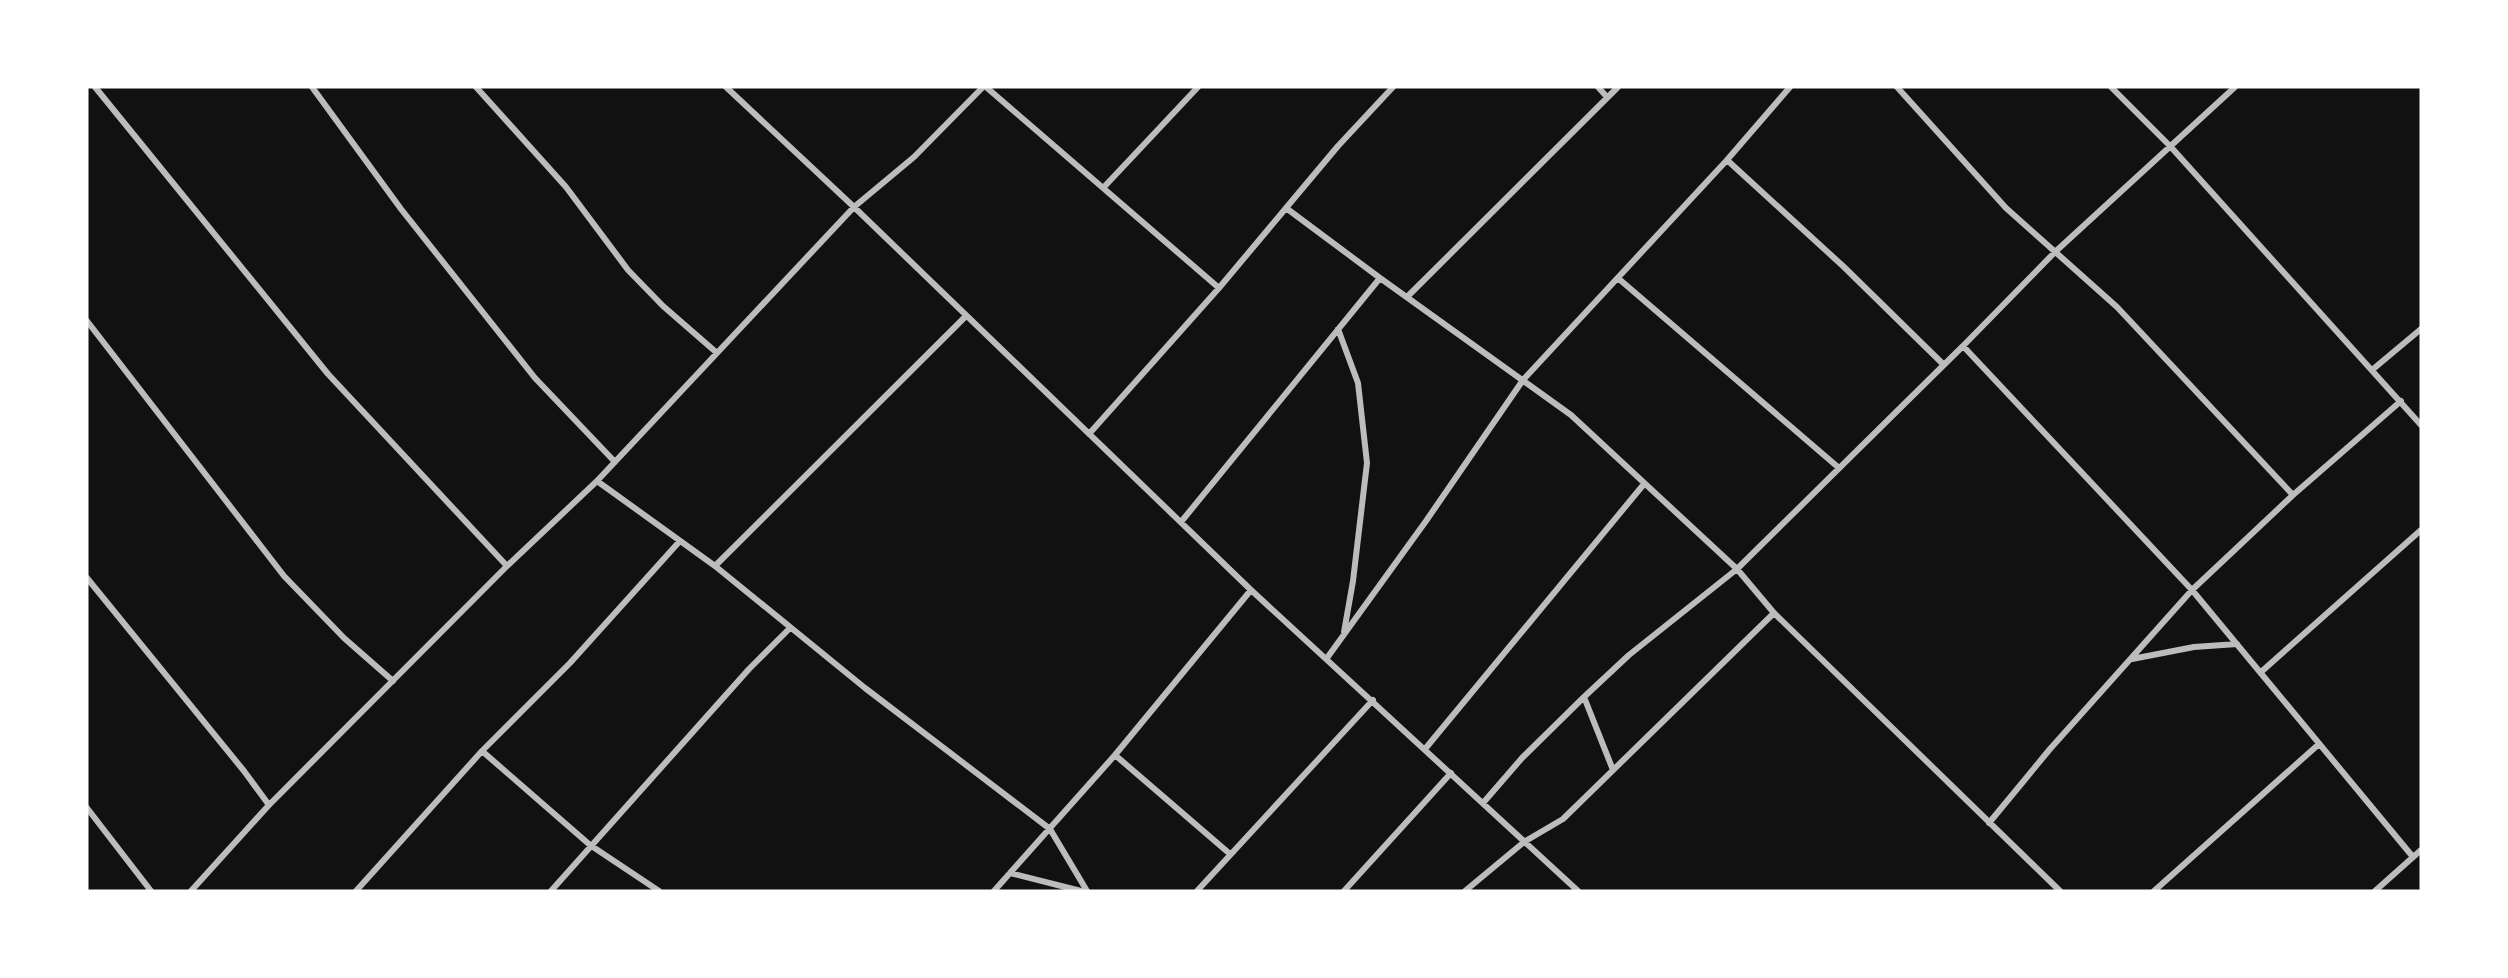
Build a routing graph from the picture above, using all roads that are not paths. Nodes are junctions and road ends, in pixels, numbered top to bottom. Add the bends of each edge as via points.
1 (95, 87) edge
2 (312, 87) edge
3 (476, 87) edge
4 (726, 87) edge
5 (984, 87) edge
6 (1198, 87) edge
7 (1598, 87) edge
8 (1618, 87) edge
9 (1790, 87) edge
10 (1896, 87) edge
11 (2111, 87) edge
12 (2235, 87) edge
13 (1391, 88) edge
14 (1607, 97) junction
15 (2170, 146) junction
16 (1727, 160) junction
17 (1104, 187) junction
18 (854, 207) junction
19 (1286, 208) junction
20 (2055, 252) junction
21 (1380, 278) junction
22 (1618, 279) junction
23 (1220, 288) junction
24 (1407, 297) junction
25 (966, 316) junction
26 (87, 321) edge
27 (1338, 329) junction
28 (2421, 329) edge
29 (1963, 346) junction
30 (717, 353) junction
31 (1944, 365) junction
32 (2373, 370) junction
33 (1523, 380) junction
34 (2401, 401) junction
35 (2421, 425) edge
36 (1089, 434) junction
37 (615, 462) junction
38 (1839, 468) junction
39 (597, 482) junction
40 (1644, 484) junction
41 (2292, 495) junction
42 (1181, 522) junction
43 (2421, 530) edge
44 (679, 542) junction
45 (507, 566) junction
46 (715, 566) junction
47 (1737, 569) junction
48 (87, 578) edge
49 (1251, 590) junction
50 (2192, 590) junction
51 (1774, 613) junction
52 (790, 628) junction
53 (1343, 636) junction
54 (2237, 644) junction
55 (1327, 658) junction
56 (2132, 659) junction
57 (2261, 672) junction
58 (393, 681) junction
59 (1584, 697) junction
60 (1373, 700) junction
61 (2319, 744) junction
62 (1425, 749) junction
63 (482, 751) junction
64 (1115, 755) junction
65 (1613, 770) junction
66 (1451, 773) junction
67 (1483, 803) junction
68 (269, 805) junction
69 (87, 808) edge
70 (1989, 823) junction
71 (1050, 829) junction
72 (1524, 842) junction
73 (590, 845) junction
74 (2421, 850) edge
75 (1230, 854) junction
76 (2413, 856) junction
77 (1010, 873) junction
78 (151, 891) edge
79 (191, 891) edge
80 (356, 891) edge
81 (550, 891) edge
82 (659, 891) edge
83 (994, 891) edge
84 (1081, 891) edge
85 (1087, 891) edge
86 (1197, 891) edge
87 (1344, 891) edge
88 (1465, 891) edge
89 (1578, 891) edge
90 (2060, 891) edge
91 (2154, 891) edge
92 (2375, 891) edge

1 - 45 street via 328,374
2 - 37 street via 401,209 536,378
3 - 30 street via 566,187 628,270
4 - 18 street
5 - 17 street
5 - 18 street via 914,157
6 - 17 street
7 - 14 street
8 - 14 street
9 - 16 street
10 - 20 street via 2006,208
11 - 15 street
12 - 15 street
13 - 19 street
14 - 24 street
15 - 20 street
15 - 32 street
16 - 22 street
16 - 31 street
17 - 23 street
18 - 25 street
18 - 30 street
19 - 21 street
19 - 23 street
20 - 29 street
20 - 41 street via 2117,307
21 - 24 street
21 - 27 street
22 - 33 street
22 - 38 street
23 - 36 street
24 - 33 street
25 - 36 street
25 - 46 street
26 - 58 street via 284,576 344,638
27 - 42 street
27 - 53 street via 1358,383 1367,463
28 - 32 street
29 - 31 street
29 - 50 street
30 - 37 street
31 - 38 street
32 - 34 street
33 - 40 street via 1571,415
33 - 53 street
34 - 35 street
34 - 41 street
36 - 42 street
37 - 39 street
38 - 47 street
39 - 44 street
39 - 45 street
40 - 47 street
40 - 62 street
41 - 50 street
42 - 49 street
43 - 57 street
44 - 46 street
44 - 63 street via 577,655
45 - 58 street
46 - 52 street
47 - 51 street
47 - 59 street via 1629,655
48 - 68 street
49 - 55 street
49 - 64 street
50 - 54 street
50 - 56 street
51 - 65 street
51 - 70 street
52 - 71 street
52 - 73 street
53 - 55 street
54 - 56 street via 2194,647
54 - 57 street
55 - 60 street
56 - 70 street
57 - 61 street
58 - 68 street
59 - 65 street
59 - 67 street
60 - 62 street
60 - 75 street
61 - 76 street
61 - 91 street
62 - 66 street
63 - 73 street
63 - 80 street
64 - 71 street
64 - 75 street
65 - 72 street via 1563,819
66 - 67 street
66 - 87 street
67 - 72 street
68 - 79 street
69 - 78 street
70 - 90 street
71 - 77 street
71 - 85 street
72 - 88 street
72 - 89 street
73 - 81 street
73 - 82 street
74 - 76 street
75 - 86 street
76 - 92 street
77 - 83 street
77 - 84 street

